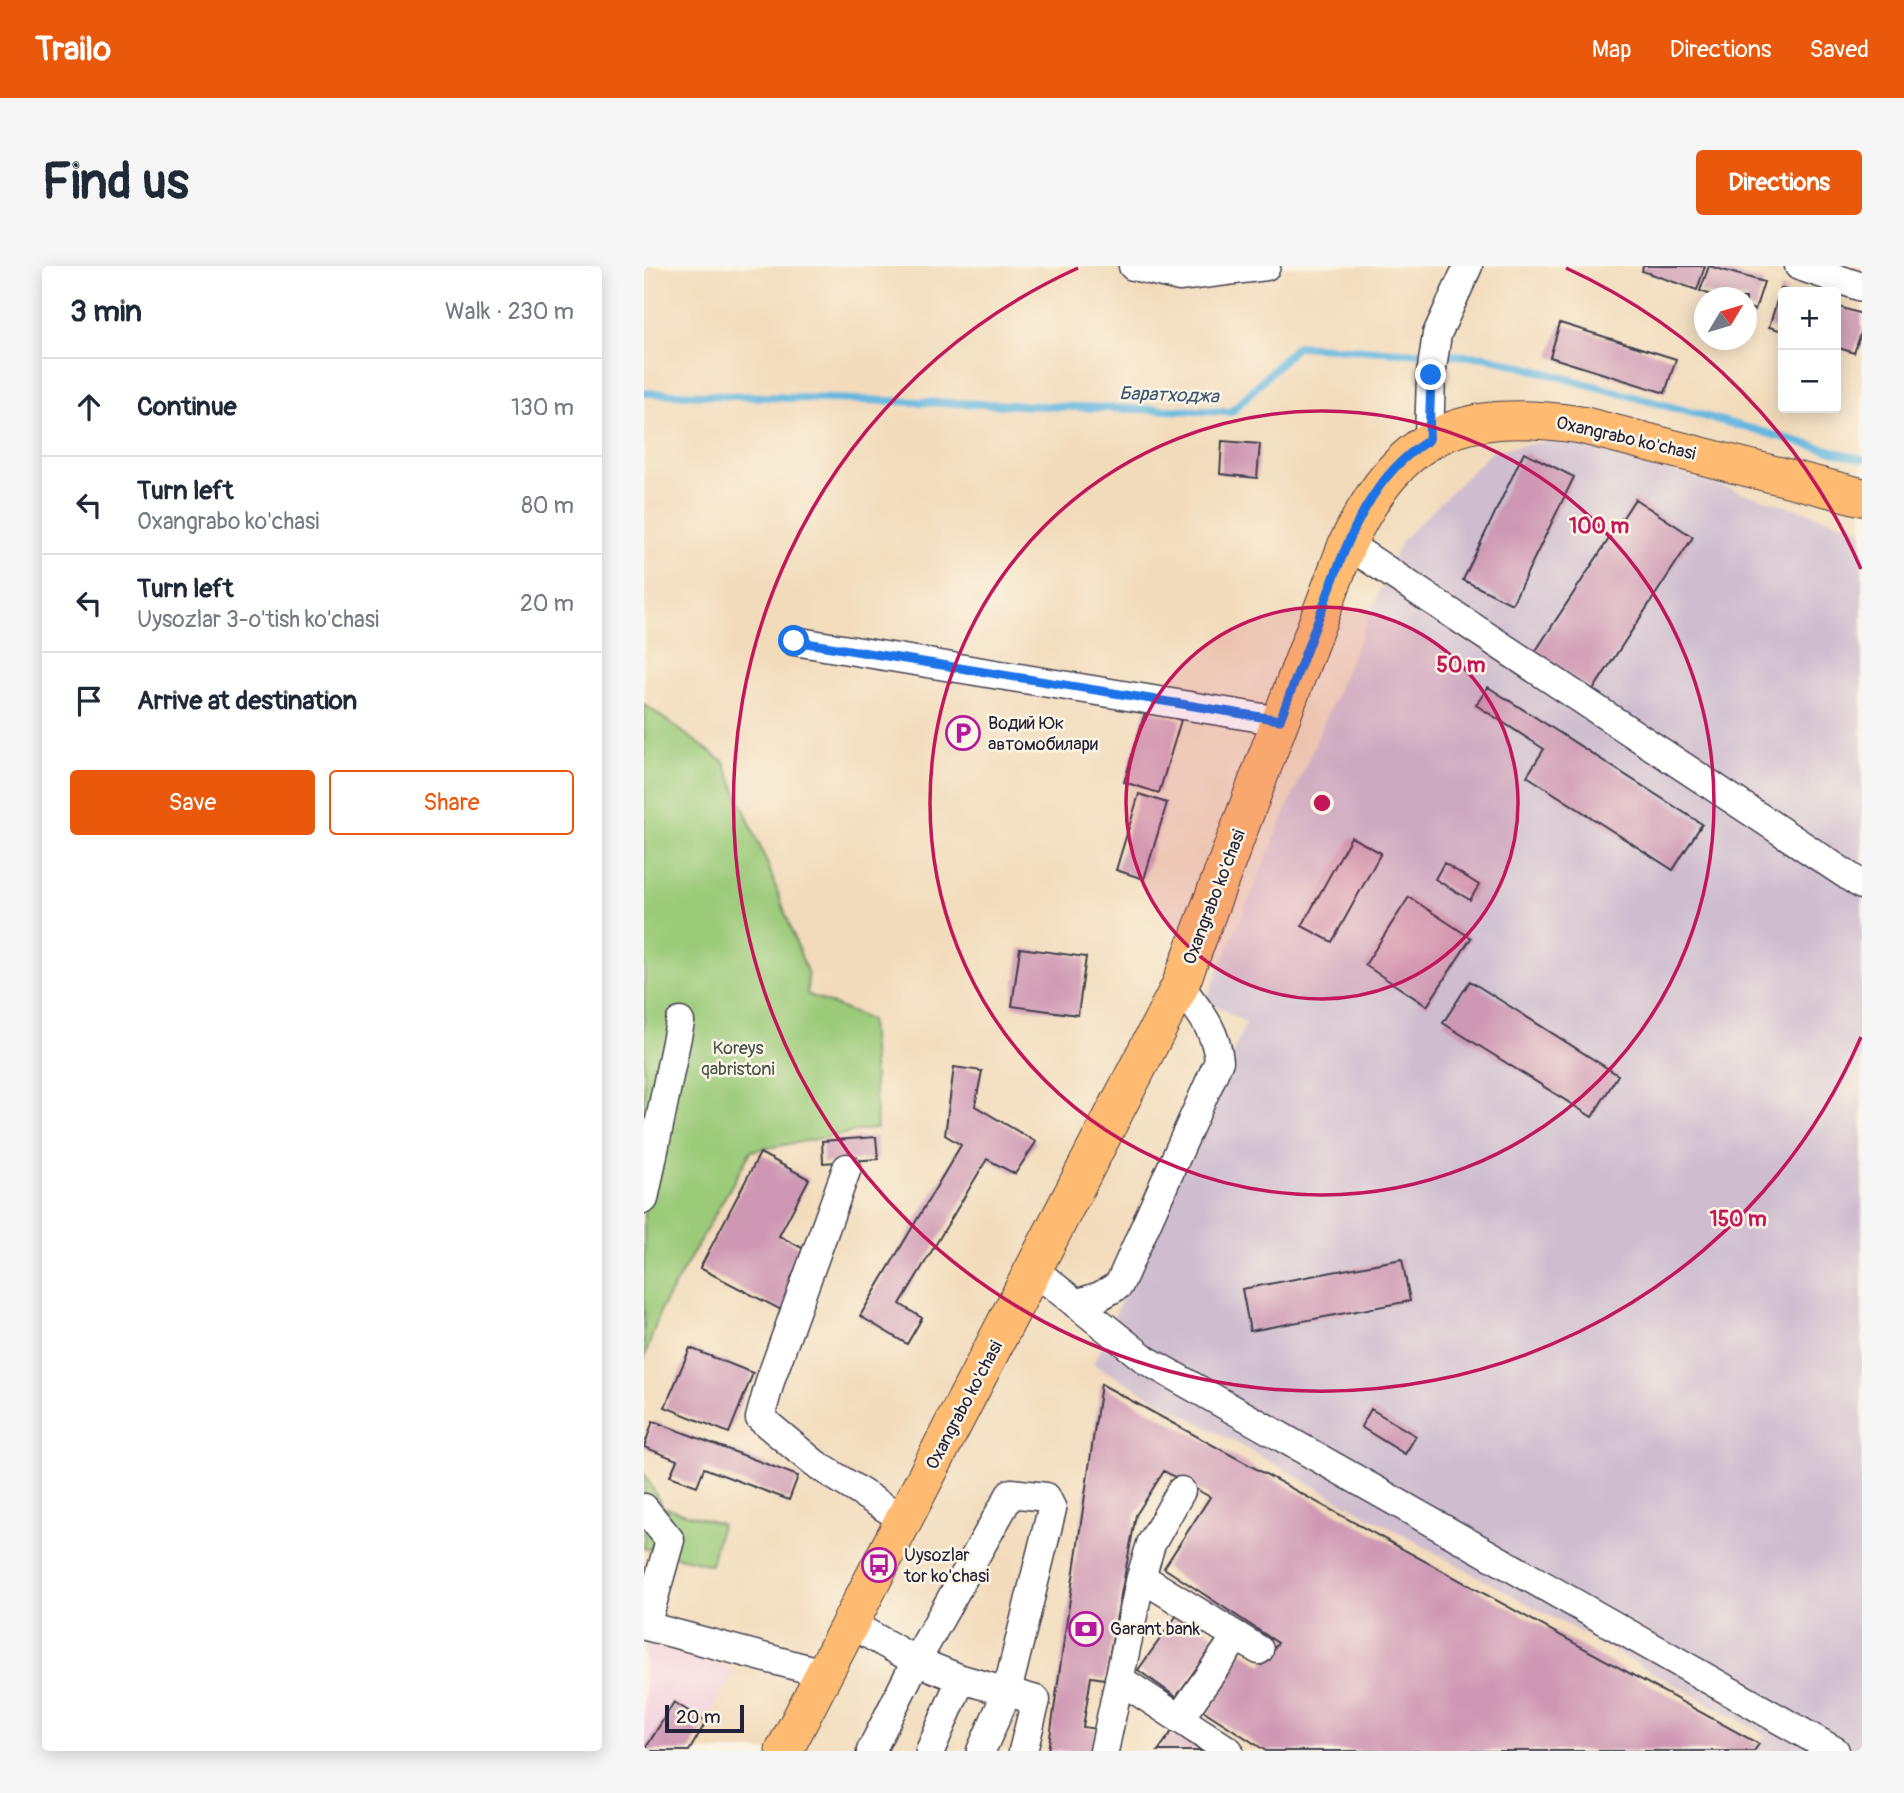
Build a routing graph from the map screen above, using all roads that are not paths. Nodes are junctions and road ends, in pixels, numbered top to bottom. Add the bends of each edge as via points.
1 (1133, 266) edge
2 (1266, 266) edge
3 (1799, 266) edge
4 (1463, 267) edge
5 (1862, 287) edge
6 (1429, 440) junction
7 (1862, 497) edge
8 (1347, 544) junction
9 (794, 641) dead end
10 (1280, 720) junction
11 (1862, 885) edge
12 (1180, 986) junction
13 (680, 1022) dead end
14 (847, 1168) dead end
15 (644, 1199) edge
16 (1034, 1270) junction
17 (1076, 1304) junction
18 (1181, 1491) dead end
19 (644, 1508) edge
20 (904, 1519) junction
21 (1141, 1577) junction
22 (849, 1623) junction
23 (916, 1661) junction
24 (823, 1673) junction
25 (961, 1679) junction
26 (1119, 1679) junction
27 (1007, 1692) junction
28 (1180, 1719) junction
29 (784, 1751) edge
30 (870, 1751) edge
31 (930, 1751) edge
32 (981, 1751) edge
33 (1023, 1751) edge
34 (1104, 1751) edge
35 (1229, 1751) edge
36 (1835, 1751) edge

1 - 2 street via 1179,277
3 - 5 street
4 - 6 street via 1437,334
6 - 7 main road, Oxangrabo ko'chasi via 1502,420 1562,422
6 - 8 main road, Oxangrabo ko'chasi via 1405,456 1384,480
8 - 10 main road, Oxangrabo ko'chasi
8 - 11 street
9 - 10 street
10 - 12 main road, Oxangrabo ko'chasi
12 - 16 main road, Oxangrabo ko'chasi
12 - 17 street via 1210,1024 1219,1061 1119,1284
13 - 15 street
14 - 20 street via 760,1419 814,1464
16 - 17 street
16 - 20 main road, Oxangrabo ko'chasi
17 - 36 street via 1146,1360
18 - 21 street via 1151,1544
19 - 24 street via 670,1540 646,1626
20 - 22 main road, Oxangrabo ko'chasi
21 - 26 street
21 - 28 street via 1248,1643
22 - 23 street
22 - 24 main road, Oxangrabo ko'chasi
23 - 25 street
23 - 27 street via 1011,1493 1046,1497 1052,1509
23 - 30 street
24 - 29 main road, Oxangrabo ko'chasi
25 - 27 street
25 - 31 street
26 - 28 street
26 - 34 street
27 - 32 street
27 - 33 street via 1036,1700
28 - 35 street

